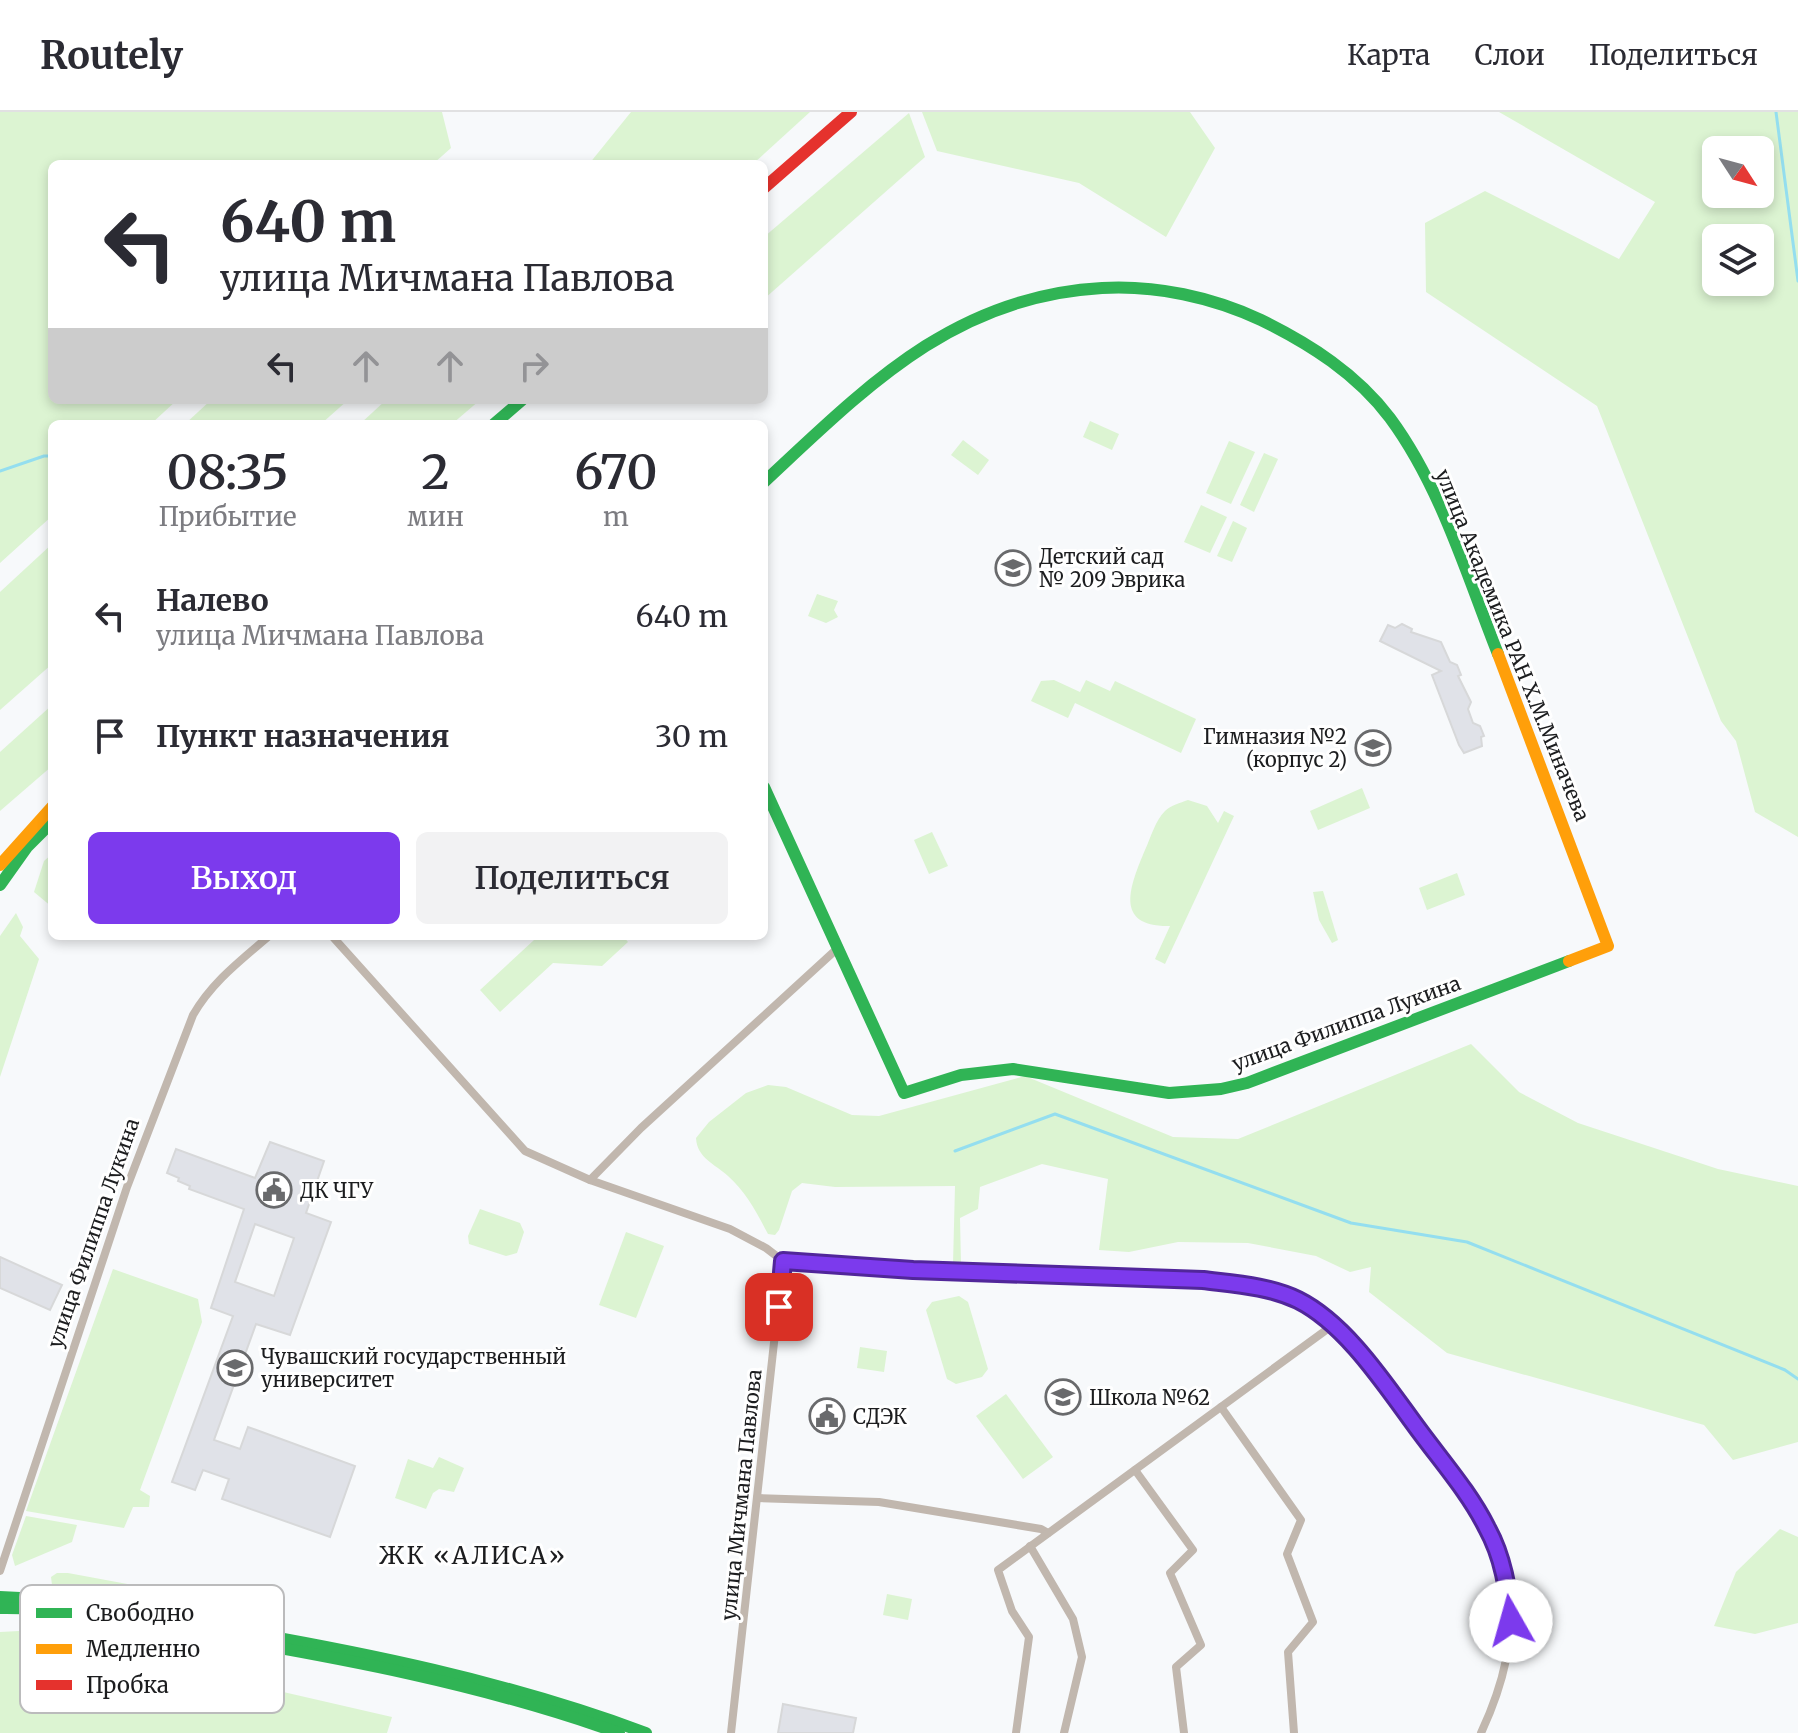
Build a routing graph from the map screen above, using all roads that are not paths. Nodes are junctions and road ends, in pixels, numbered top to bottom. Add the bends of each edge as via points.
1 (851, 112) edge
2 (768, 185) edge
3 (517, 404) edge
4 (499, 420) edge
5 (768, 478) edge
6 (768, 796) edge
7 (48, 811) edge
8 (48, 826) edge
9 (0, 865) edge
10 (0, 885) edge
11 (264, 940) edge
12 (336, 940) edge
13 (1608, 946) joint
14 (839, 947) junction
15 (590, 1180) junction
16 (783, 1261) junction
17 (1333, 1325) junction
18 (1221, 1407) junction
19 (1135, 1470) junction
20 (757, 1498) junction
21 (1048, 1533) junction
22 (1030, 1546) junction
23 (0, 1571) edge
24 (0, 1597) edge
25 (20, 1601) edge
26 (20, 1606) edge
27 (0, 1608) edge
28 (284, 1643) edge
29 (521, 1694) junction
30 (619, 1733) edge
31 (646, 1733) edge
32 (731, 1733) edge
33 (1016, 1733) edge
34 (1064, 1733) edge
35 (1184, 1733) edge
36 (1294, 1733) edge
37 (1481, 1733) edge

1 - 2 street
3 - 4 street
5 - 13 street, улица Академика РАН Х.М.Миначева via 884,372 946,329 989,309 1056,289 1144,288 1193,295 1303,342 1383,409 1435,496
6 - 14 street, улица Филиппа Лукина
7 - 9 street
8 - 10 street
11 - 23 street, улица Филиппа Лукина via 218,980 193,1015 127,1187
12 - 15 street via 516,1145
13 - 14 street, улица Филиппа Лукина via 1247,1083 1194,1093 1013,1069 961,1075 904,1093
14 - 15 street
15 - 16 street via 730,1229
16 - 17 street via 1231,1283 1288,1296
16 - 20 street, улица Мичмана Павлова
17 - 18 street
17 - 37 street via 1464,1489 1500,1558 1510,1611 1508,1657
18 - 19 street
18 - 36 street via 1301,1520 1287,1554 1313,1622 1288,1652
19 - 21 street
19 - 35 street via 1193,1550 1170,1573 1201,1645 1176,1667
20 - 21 street via 879,1502
20 - 32 street, улица Мичмана Павлова
21 - 22 street
22 - 33 street via 998,1570 1012,1611 1029,1637
22 - 34 street via 1073,1619 1082,1657
24 - 25 street
26 - 27 street
28 - 29 street via 403,1664
29 - 30 street
29 - 31 street

